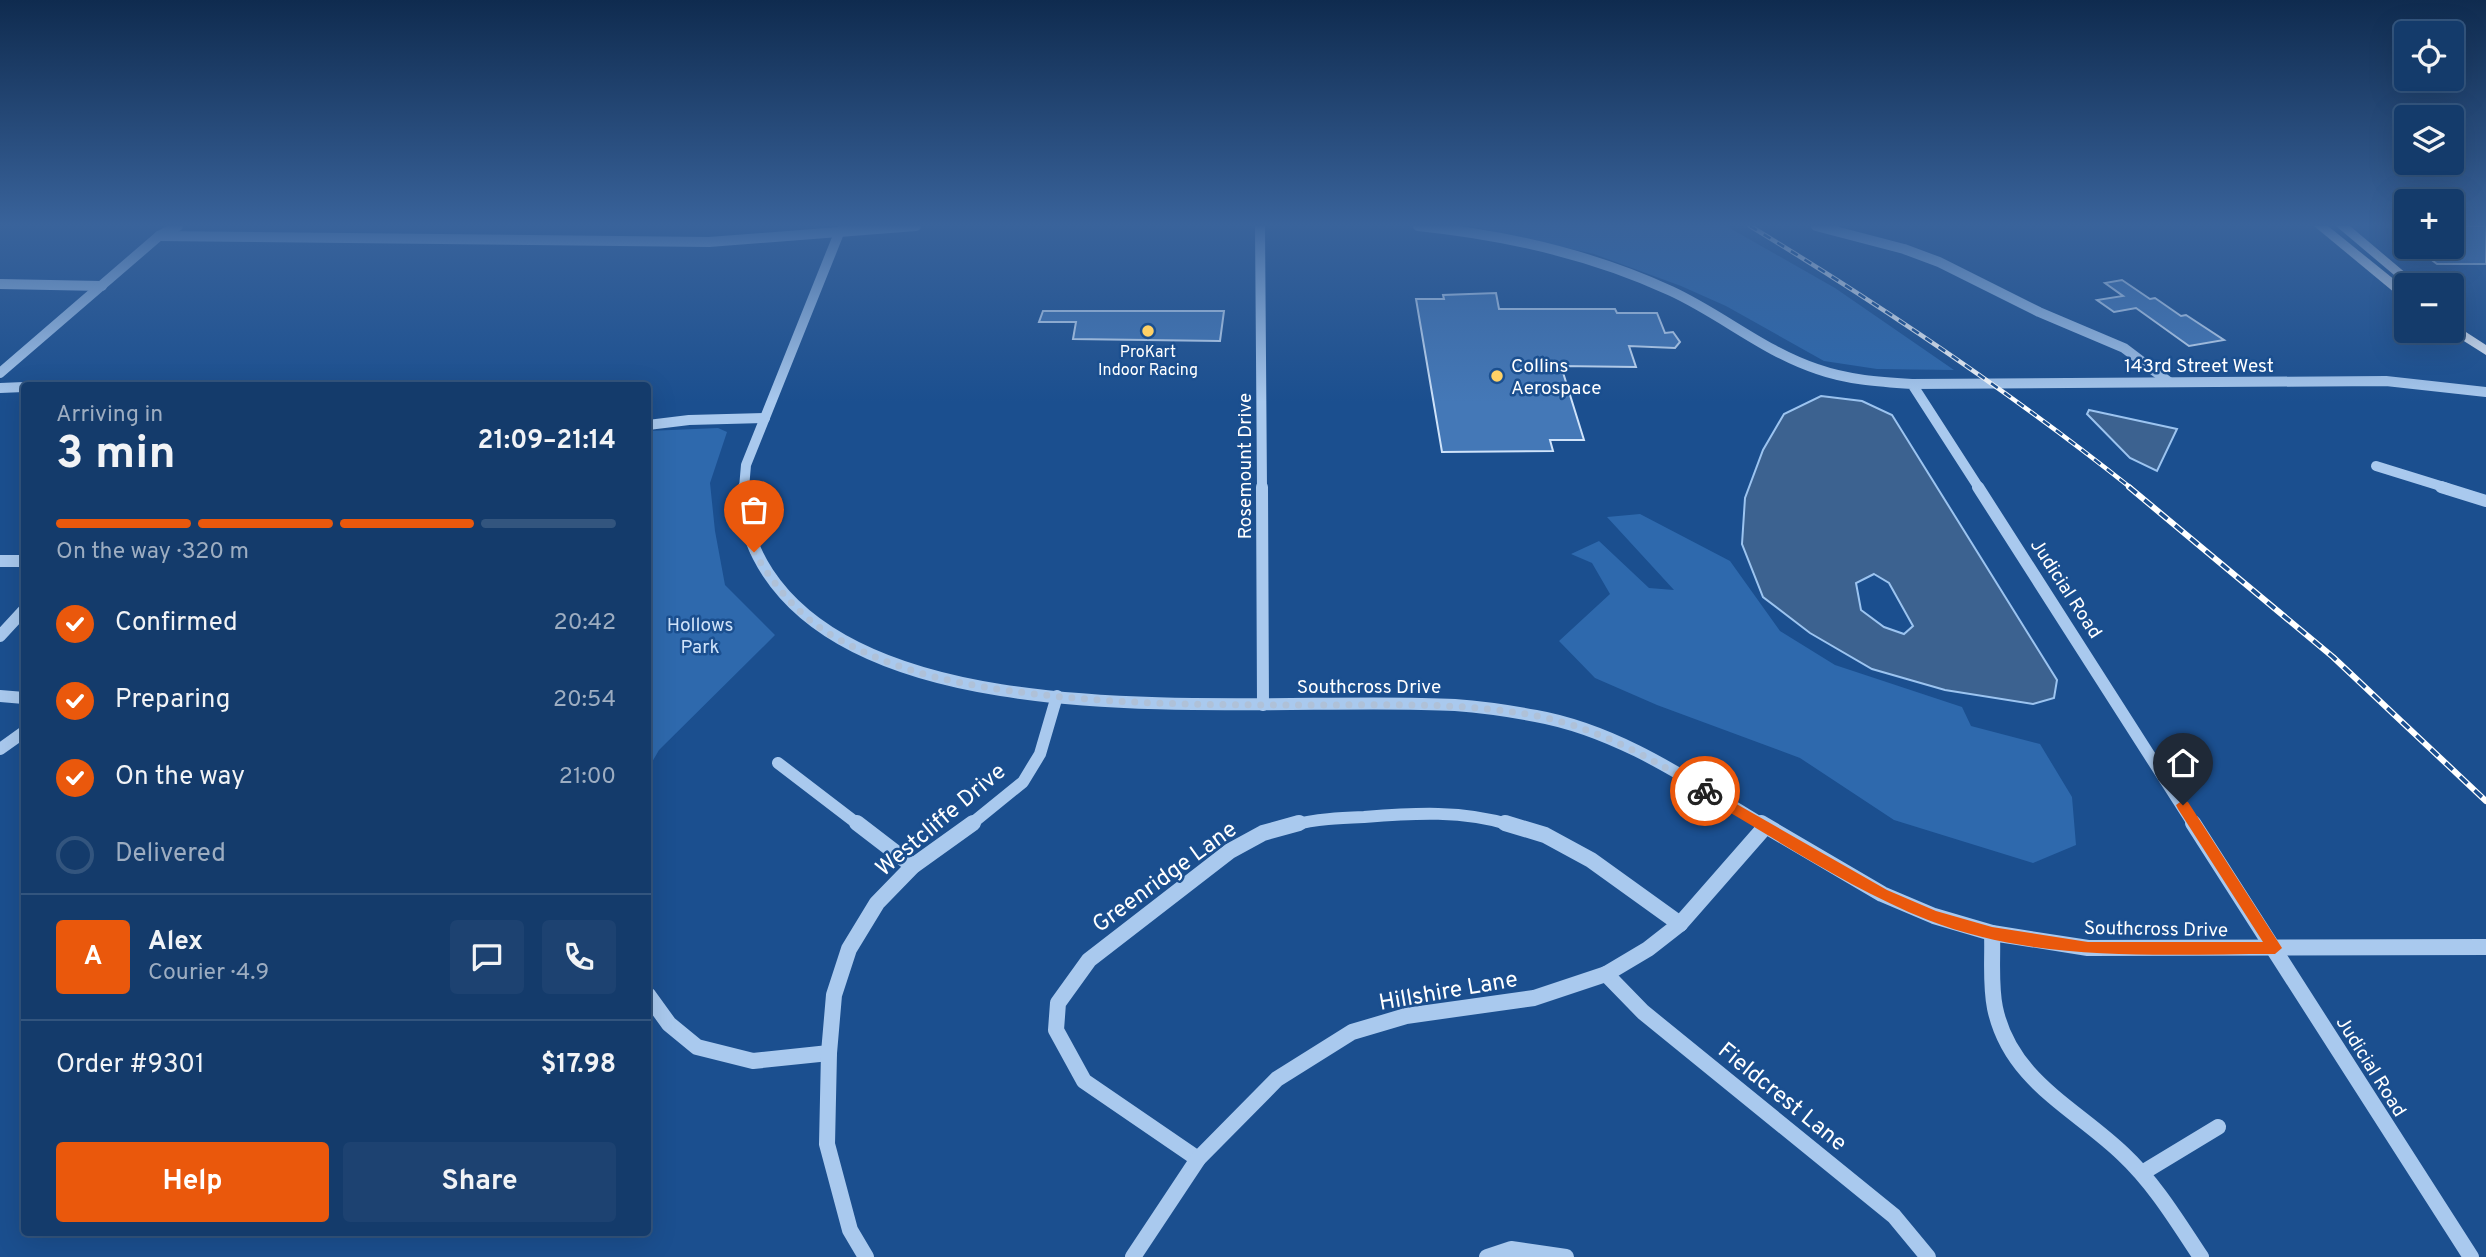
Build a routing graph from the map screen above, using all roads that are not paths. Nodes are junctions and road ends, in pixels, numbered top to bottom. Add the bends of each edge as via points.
1 (34, 285) edge
2 (815, 285) edge
3 (1260, 285) edge
4 (1655, 285) edge
5 (1984, 285) edge
6 (102, 286) joint
7 (2464, 321) edge
8 (2464, 335) edge
9 (2486, 337) edge
10 (2486, 351) edge
11 (0, 373) edge
12 (2169, 382) junction
13 (1912, 384) junction
14 (0, 387) edge
15 (21, 387) edge
16 (2486, 392) edge
17 (765, 418) junction
18 (651, 425) edge
19 (2376, 466) dead end
20 (2486, 501) edge
21 (0, 561) edge
22 (21, 561) edge
23 (21, 613) edge
24 (0, 636) edge
25 (0, 696) edge
26 (1057, 696) junction
27 (21, 698) edge
28 (1263, 705) junction
29 (21, 734) edge
30 (0, 749) edge
31 (778, 763) dead end
32 (1765, 827) junction
33 (913, 866) junction
34 (1680, 924) junction
35 (1992, 933) junction
36 (2486, 947) edge
37 (2275, 948) junction
38 (1606, 974) junction
39 (651, 999) edge
40 (829, 1053) junction
41 (2218, 1127) dead end
42 (1198, 1158) junction
43 (2142, 1172) junction
44 (866, 1257) edge
45 (1133, 1257) edge
46 (1487, 1257) edge
47 (1566, 1257) edge
48 (1928, 1257) edge
49 (2201, 1257) edge
50 (2470, 1257) edge

1 - 6 street
2 - 17 street, Southcross Drive
3 - 28 street, Rosemount Drive
4 - 13 street via 1709,309 1805,365 1874,382
5 - 12 street via 2117,342
6 - 11 street
7 - 9 main road
8 - 10 main road
12 - 13 street, 143rd Street West
12 - 16 street, 143rd Street West via 2386,381
13 - 37 street, Judicial Road
14 - 15 street
17 - 18 street
17 - 26 street, Southcross Drive via 746,465 742,506 754,552 783,596 831,635 895,666 965,685
19 - 20 street
21 - 22 street
23 - 24 street
25 - 27 street
26 - 28 street, Southcross Drive
26 - 33 street, Westcliffe Drive via 1040,754 1023,782
28 - 32 street, Southcross Drive via 1456,705 1538,716 1635,749
29 - 30 street
31 - 33 street
32 - 34 street, Hillshire Lane
32 - 35 street, Southcross Drive via 1882,894
33 - 40 street, Westcliffe Drive via 877,903 849,949 834,995
34 - 38 street, Hillshire Lane
34 - 42 street, Greenridge Lane via 1591,860 1545,835 1485,817 1420,813 1325,819 1263,833 1230,851 1089,960 1059,1003 1056,1030 1084,1081
35 - 37 street, Southcross Drive via 2088,948
35 - 43 street via 1995,1010 2011,1052 2044,1092
36 - 37 street, Southcross Drive
37 - 50 street, Judicial Road
38 - 42 street, Hillshire Lane via 1534,998 1406,1016 1352,1032 1277,1079
38 - 48 street, Fieldcrest Lane via 1643,1012 1894,1216
39 - 40 street via 669,1024 697,1047 753,1061
40 - 44 street, Westcliffe Drive via 827,1144 850,1230
41 - 43 street
42 - 45 street, Hillshire Lane
43 - 49 street
46 - 47 street via 1511,1249

